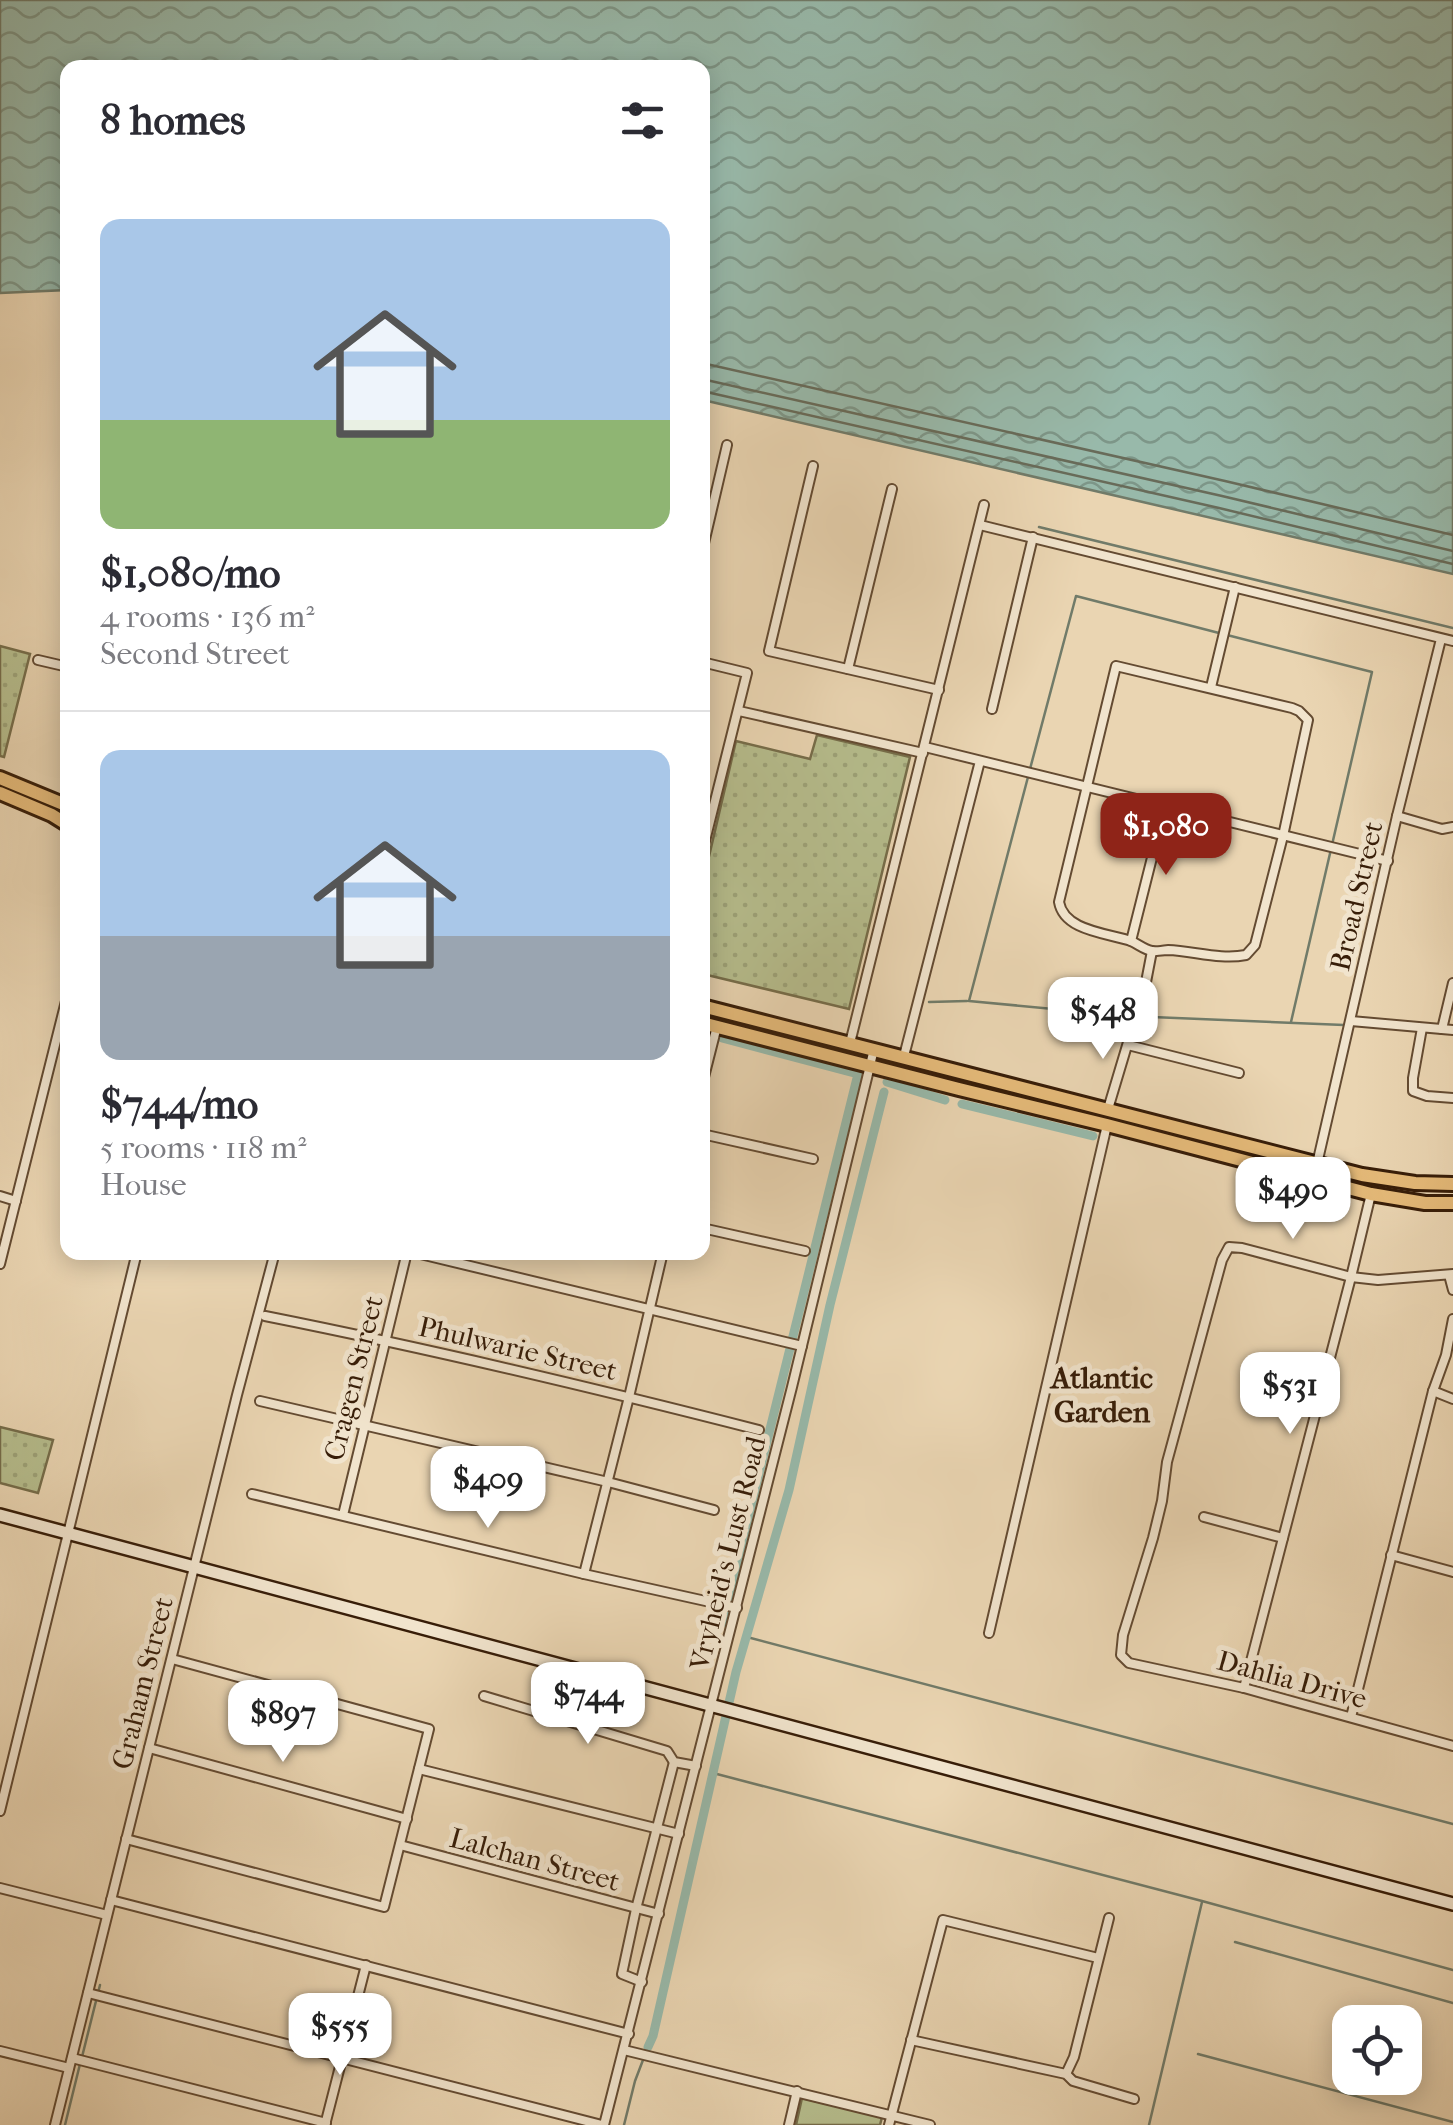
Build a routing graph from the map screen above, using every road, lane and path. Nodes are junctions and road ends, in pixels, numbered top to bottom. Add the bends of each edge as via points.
1 (727, 445) dead end
2 (813, 466) dead end
3 (892, 489) dead end
4 (984, 505) dead end
5 (710, 513) edge
6 (980, 525) junction
7 (1033, 536) junction
8 (1236, 587) junction
9 (1441, 639) junction
10 (1453, 641) edge
11 (38, 660) dead end
12 (60, 664) edge
13 (710, 664) edge
14 (848, 670) junction
15 (1211, 688) junction
16 (939, 690) junction
17 (992, 709) dead end
18 (738, 711) junction
19 (924, 750) junction
20 (980, 761) junction
21 (0, 778) edge
22 (1086, 787) junction
23 (0, 793) edge
24 (60, 803) edge
25 (1165, 806) junction
26 (1398, 816) junction
27 (60, 820) edge
28 (710, 821) edge
29 (1453, 827) edge
30 (1283, 836) junction
31 (1388, 862) junction
32 (1131, 941) junction
33 (1152, 952) junction
34 (1453, 983) edge
35 (710, 1008) edge
36 (1351, 1021) junction
37 (60, 1024) edge
38 (710, 1024) edge
39 (717, 1026) junction
40 (1422, 1028) junction
41 (1442, 1029) junction
42 (1453, 1030) edge
43 (850, 1043) junction
44 (1128, 1044) junction
45 (874, 1049) junction
46 (710, 1054) edge
47 (904, 1056) junction
48 (870, 1066) junction
49 (1239, 1073) dead end
50 (1453, 1098) edge
51 (1108, 1109) junction
52 (1107, 1125) junction
53 (710, 1136) edge
54 (813, 1159) dead end
55 (1317, 1164) junction
56 (1453, 1184) edge
57 (1371, 1194) junction
58 (0, 1196) edge
59 (16, 1200) junction
60 (1453, 1203) edge
61 (710, 1230) edge
62 (805, 1251) dead end
63 (135, 1260) edge
64 (273, 1260) edge
65 (408, 1260) edge
66 (444, 1260) edge
67 (661, 1260) edge
68 (0, 1264) edge
69 (1451, 1274) edge
70 (1352, 1277) junction
71 (1453, 1290) edge
72 (650, 1308) junction
73 (265, 1316) dead end
74 (1453, 1319) edge
75 (384, 1340) junction
76 (800, 1346) junction
77 (1433, 1391) junction
78 (630, 1397) junction
79 (1453, 1400) edge
80 (260, 1401) dead end
81 (364, 1426) junction
82 (758, 1430) dead end
83 (608, 1482) junction
84 (252, 1494) dead end
85 (714, 1510) dead end
86 (0, 1515) edge
87 (343, 1515) junction
88 (1204, 1517) dead end
89 (69, 1534) junction
90 (1283, 1538) junction
91 (1391, 1555) junction
92 (194, 1568) junction
93 (1453, 1572) edge
94 (584, 1574) junction
95 (735, 1607) junction
96 (989, 1634) dead end
97 (172, 1659) junction
98 (1244, 1688) junction
99 (484, 1696) dead end
100 (722, 1707) junction
101 (1351, 1718) junction
102 (1453, 1746) edge
103 (149, 1748) junction
104 (674, 1762) junction
105 (696, 1766) junction
106 (419, 1770) junction
107 (0, 1811) edge
108 (406, 1818) junction
109 (658, 1830) junction
110 (678, 1834) junction
111 (126, 1839) junction
112 (400, 1845) junction
113 (0, 1888) edge
114 (111, 1900) junction
115 (1453, 1904) edge
116 (636, 1909) junction
117 (659, 1914) junction
118 (108, 1915) junction
119 (1109, 1918) dead end
120 (1098, 1958) junction
121 (366, 1964) junction
122 (642, 1982) junction
123 (88, 1994) junction
124 (629, 2034) junction
125 (912, 2040) junction
126 (624, 2050) junction
127 (0, 2051) edge
128 (341, 2059) junction
129 (65, 2065) junction
130 (1066, 2074) junction
131 (797, 2091) junction
132 (1134, 2099) dead end
133 (892, 2114) junction
134 (325, 2124) edge
135 (55, 2125) edge
136 (603, 2125) edge
137 (789, 2125) edge
138 (889, 2125) edge
139 (930, 2125) edge

1 - 5 street
2 - 14 street via 770,651
3 - 14 street
4 - 6 street
6 - 7 street
6 - 16 street
7 - 8 street
7 - 17 street
8 - 9 street
8 - 15 street
9 - 10 street
9 - 26 street, Broad Street
11 - 12 street
13 - 18 street via 747,673
14 - 16 street
15 - 22 street via 1116,666
15 - 30 street via 1292,708 1308,720
16 - 19 street
18 - 19 street
18 - 28 street
19 - 20 street
19 - 43 street
20 - 22 street
20 - 47 street
21 - 24 main road
22 - 25 street
22 - 32 street via 1061,912 1086,928
23 - 27 main road
25 - 30 street
25 - 32 street
26 - 29 street
26 - 31 street, Broad Street
30 - 31 street
30 - 33 street via 1252,950 1228,957
31 - 36 street, Broad Street
32 - 33 street
33 - 44 street
34 - 41 street
35 - 43 main road
36 - 40 street
36 - 55 street, Broad Street
37 - 59 street
38 - 39 main road
39 - 46 street
39 - 48 main road
40 - 41 street
40 - 50 street via 1414,1092
41 - 42 street
43 - 45 main road
44 - 49 street
44 - 51 street
45 - 47 main road
45 - 48 street, Vryheid's Lust Road
47 - 51 main road
48 - 52 main road
48 - 76 street, Vryheid's Lust Road
51 - 55 main road
52 - 57 main road
52 - 96 street
53 - 54 street
55 - 56 main road via 1415,1184
57 - 60 main road
57 - 70 street
58 - 59 street
59 - 68 street
61 - 62 street
63 - 89 street
64 - 92 street, Graham Street
65 - 75 street, Cragen Street
66 - 72 street
67 - 72 street
69 - 70 street
69 - 71 street
70 - 90 street
70 - 98 street, Dahlia Drive via 1230,1247 1167,1462 1121,1654 1129,1662
72 - 76 street
72 - 78 street
73 - 75 street, Phulwarie Street
74 - 77 street
75 - 78 street, Phulwarie Street
75 - 81 street, Cragen Street
76 - 95 street, Vryheid's Lust Road
77 - 79 street
77 - 91 street
78 - 82 street, Phulwarie Street
78 - 83 street
80 - 81 street
81 - 83 street
81 - 87 street, Cragen Street
83 - 85 street
83 - 94 street
84 - 87 street
86 - 89 main road
87 - 94 street
88 - 90 street
89 - 92 main road
89 - 107 street
90 - 98 street
91 - 93 street
91 - 101 street
92 - 97 street, Graham Street
92 - 100 main road
94 - 95 street
95 - 100 street, Vryheid's Lust Road
97 - 103 street, Graham Street
97 - 106 street via 429,1729
98 - 101 street, Dahlia Drive
99 - 104 street via 667,1752
100 - 105 street, Vryheid's Lust Road
100 - 115 main road
101 - 102 street, Dahlia Drive
103 - 108 street
103 - 111 street, Graham Street
104 - 105 street
104 - 109 street
105 - 110 street, Vryheid's Lust Road
106 - 108 street
106 - 109 street
108 - 112 street
109 - 110 street
109 - 116 street
110 - 117 street, Vryheid's Lust Road
111 - 112 street via 384,1907
111 - 114 street, Graham Street
112 - 116 street, Lalchan Street
113 - 118 street
114 - 118 street, Graham Street
114 - 121 street
116 - 117 street, Lalchan Street
116 - 122 street via 622,1974
117 - 122 street, Vryheid's Lust Road
118 - 123 street, Graham Street
119 - 120 street
120 - 125 street via 943,1920
120 - 130 street
121 - 124 street
121 - 128 street
122 - 124 street, Vryheid's Lust Road
123 - 128 street
123 - 129 street, Graham Street
124 - 126 street, Vryheid's Lust Road
125 - 130 street
125 - 133 street
126 - 131 street
126 - 136 street, Vryheid's Lust Road
127 - 129 street
128 - 134 street
128 - 136 street
129 - 134 street
129 - 135 street, Graham Street
130 - 132 street via 1073,2082
131 - 133 street
131 - 137 street
133 - 138 street
133 - 139 street

